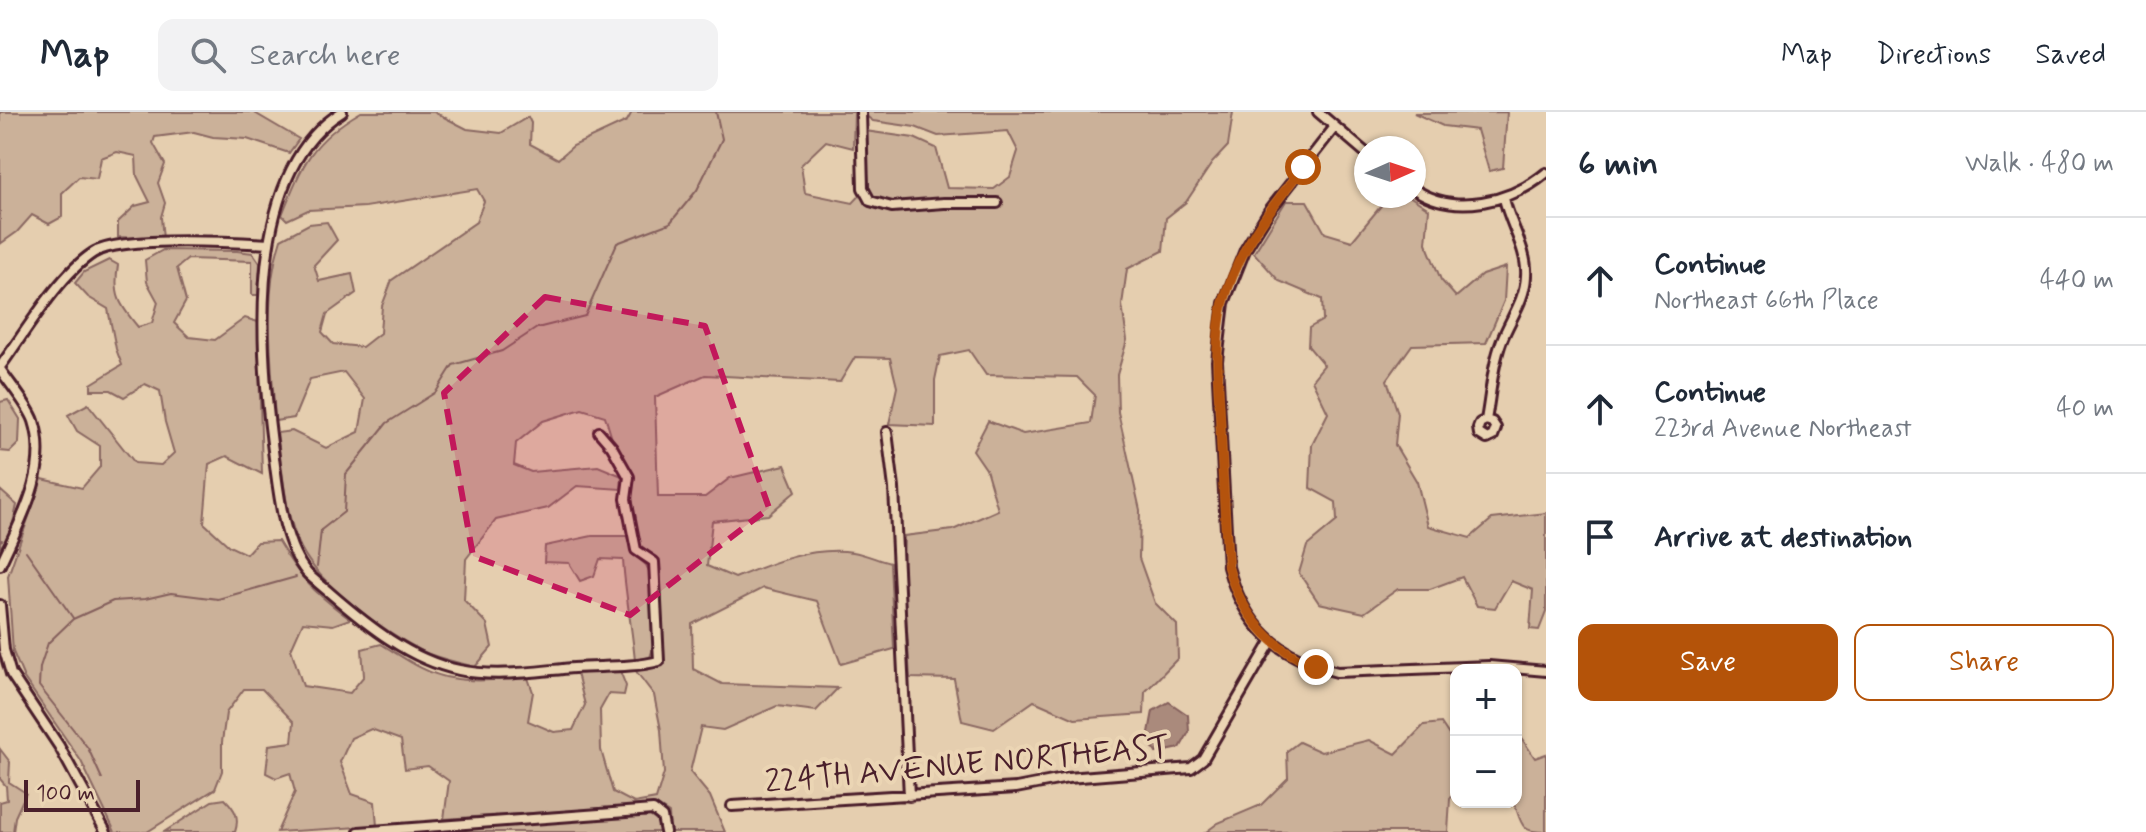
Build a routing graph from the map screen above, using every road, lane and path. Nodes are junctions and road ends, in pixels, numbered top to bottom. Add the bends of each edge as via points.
1 (342, 112) edge
2 (861, 112) edge
3 (1318, 112) edge
4 (1334, 128) junction
5 (1354, 144) edge
6 (1546, 173) edge
7 (1426, 194) edge
8 (1504, 198) junction
9 (997, 203) dead end
10 (269, 244) junction
11 (0, 368) edge
12 (1486, 420) dead end
13 (599, 432) dead end
14 (887, 432) dead end
15 (0, 565) edge
16 (0, 605) edge
17 (1271, 642) junction
18 (1546, 671) edge
19 (11, 674) junction
20 (0, 682) edge
21 (909, 796) junction
22 (732, 806) dead end
23 (106, 832) edge
24 (359, 832) edge
25 (665, 832) edge

1 - 10 street via 321,127 297,159
2 - 9 street via 863,188 870,201 892,207
3 - 4 street
4 - 5 street
4 - 17 street via 1245,250 1219,329 1228,567 1244,608
6 - 8 street
7 - 8 street via 1469,202
8 - 12 street via 1527,275 1496,359
10 - 11 street via 124,243 96,251 55,292
10 - 13 street via 262,311 269,420 284,525 306,572 369,627 459,670 498,674 659,661 654,562 636,550 626,499 629,477
11 - 15 street via 34,421 38,457 33,493
14 - 21 street
16 - 19 street
17 - 18 street via 1301,661 1337,672 1489,666
17 - 21 street, 224TH AVENUE NORTHEAST via 1198,765
19 - 20 street
19 - 23 street via 59,746
21 - 22 street, 224TH AVENUE NORTHEAST
24 - 25 street via 653,810 660,814

